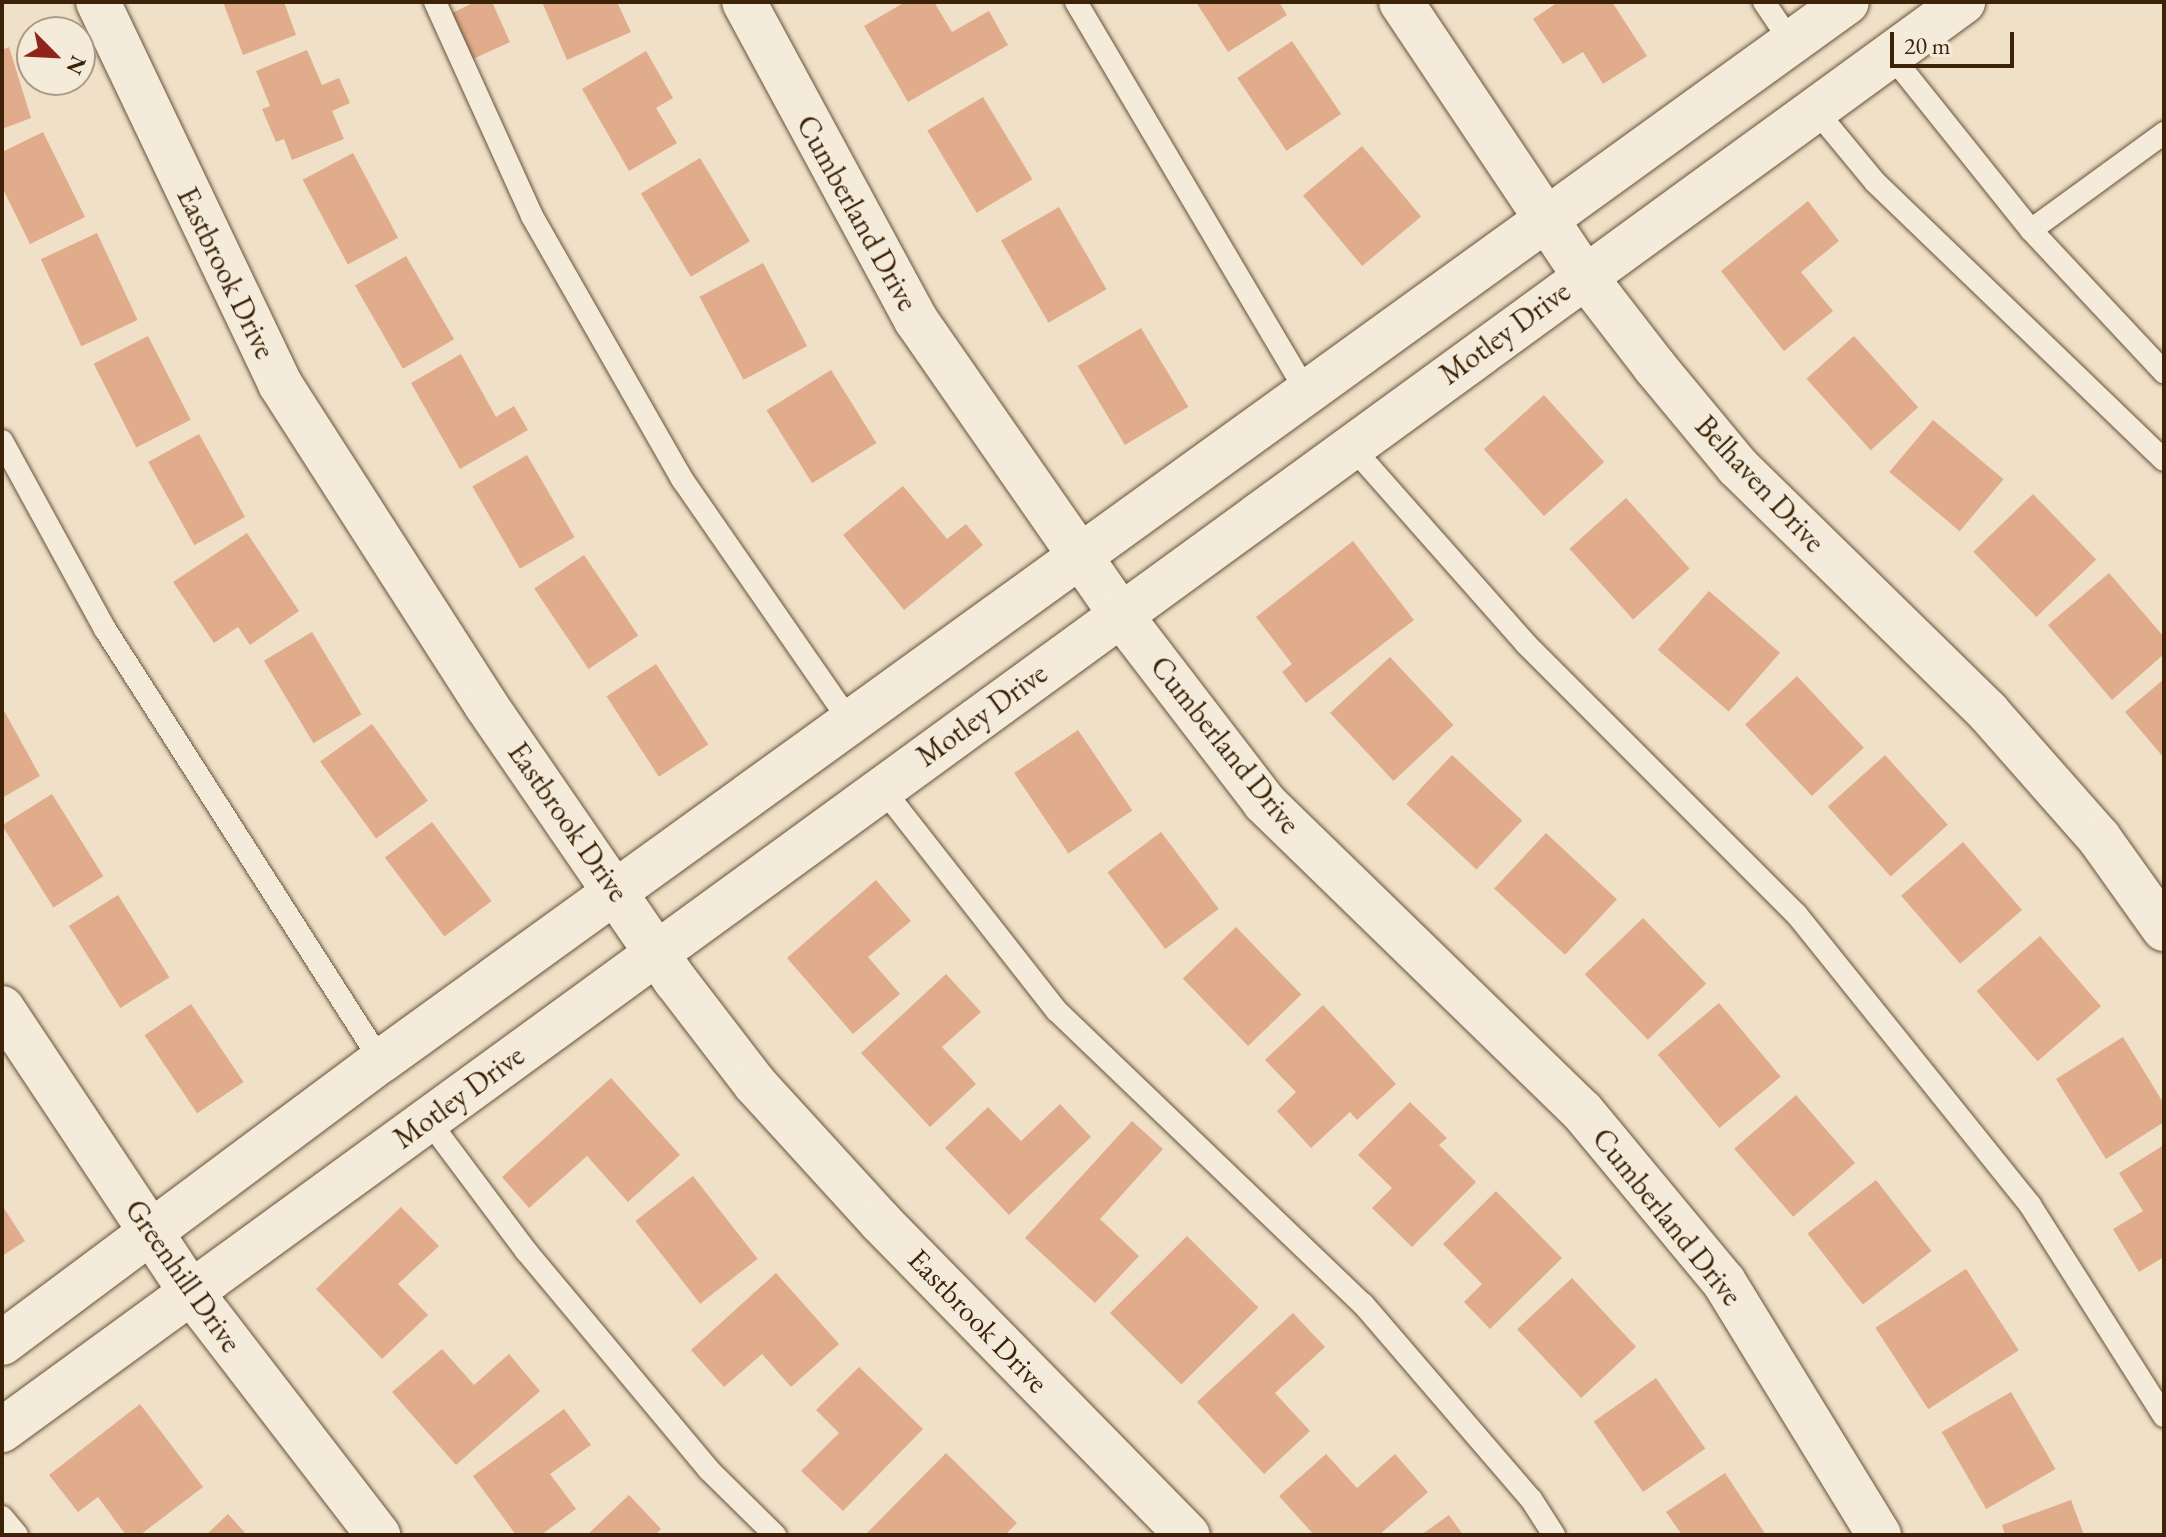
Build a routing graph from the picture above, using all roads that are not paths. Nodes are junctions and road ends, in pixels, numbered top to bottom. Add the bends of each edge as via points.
1 (98, 2) edge
2 (435, 2) edge
3 (744, 2) edge
4 (1076, 2) edge
5 (1401, 2) edge
6 (1764, 2) edge
7 (1847, 2) edge
8 (1963, 2) edge
9 (1791, 42) junction
10 (1890, 54) junction
11 (1813, 107) junction
12 (2164, 133) edge
13 (1544, 216) junction
14 (2031, 230) junction
15 (1584, 275) junction
16 (2164, 372) edge
17 (1305, 389) junction
18 (2, 441) edge
19 (1351, 446) junction
20 (2164, 460) edge
21 (1079, 558) junction
22 (1120, 614) junction
23 (851, 723) junction
24 (882, 788) junction
25 (617, 892) junction
26 (2164, 929) edge
27 (657, 953) junction
28 (2, 1008) edge
29 (381, 1061) junction
30 (428, 1120) junction
31 (151, 1233) junction
32 (191, 1292) junction
33 (2, 1343) edge
34 (2164, 1416) edge
35 (2, 1430) edge
36 (2, 1517) edge
37 (17, 1535) edge
38 (378, 1535) edge
39 (775, 1535) edge
40 (1188, 1535) edge
41 (1554, 1535) edge
42 (1879, 1535) edge

1 - 25 street, Eastbrook Drive via 280,384 486,705
2 - 23 lane via 532,216 682,479
3 - 21 street, Cumberland Drive via 916,320
4 - 17 lane
5 - 13 street, Belhaven Drive
6 - 9 lane
7 - 9 street
7 - 10 street
8 - 10 street, Motley Drive
9 - 13 street
10 - 11 street, Motley Drive
10 - 14 lane
11 - 15 street, Motley Drive
11 - 20 lane via 1875,182
12 - 14 lane
13 - 15 street, Belhaven Drive
13 - 17 street
14 - 16 lane
15 - 19 street, Motley Drive
15 - 26 street, Belhaven Drive via 1738,467 1988,712 2099,838
17 - 21 street
18 - 29 lane via 105,629
19 - 22 street, Motley Drive
19 - 34 lane via 1526,644 1797,915 2030,1205
21 - 22 street, Cumberland Drive
21 - 23 street
22 - 24 street, Motley Drive
22 - 42 street, Cumberland Drive via 1264,802 1582,1111 1724,1282
23 - 25 street
24 - 27 street, Motley Drive
24 - 41 lane via 1057,1011 1363,1304 1531,1499
25 - 27 street, Eastbrook Drive
25 - 29 street
27 - 30 street, Motley Drive
27 - 40 street, Eastbrook Drive via 755,1084 870,1210
28 - 31 street, Greenhill Drive
29 - 31 street
30 - 32 street, Motley Drive
30 - 39 lane via 546,1276 709,1470
31 - 32 street, Greenhill Drive
31 - 33 street
32 - 35 street, Motley Drive
32 - 38 street, Greenhill Drive
36 - 37 lane

